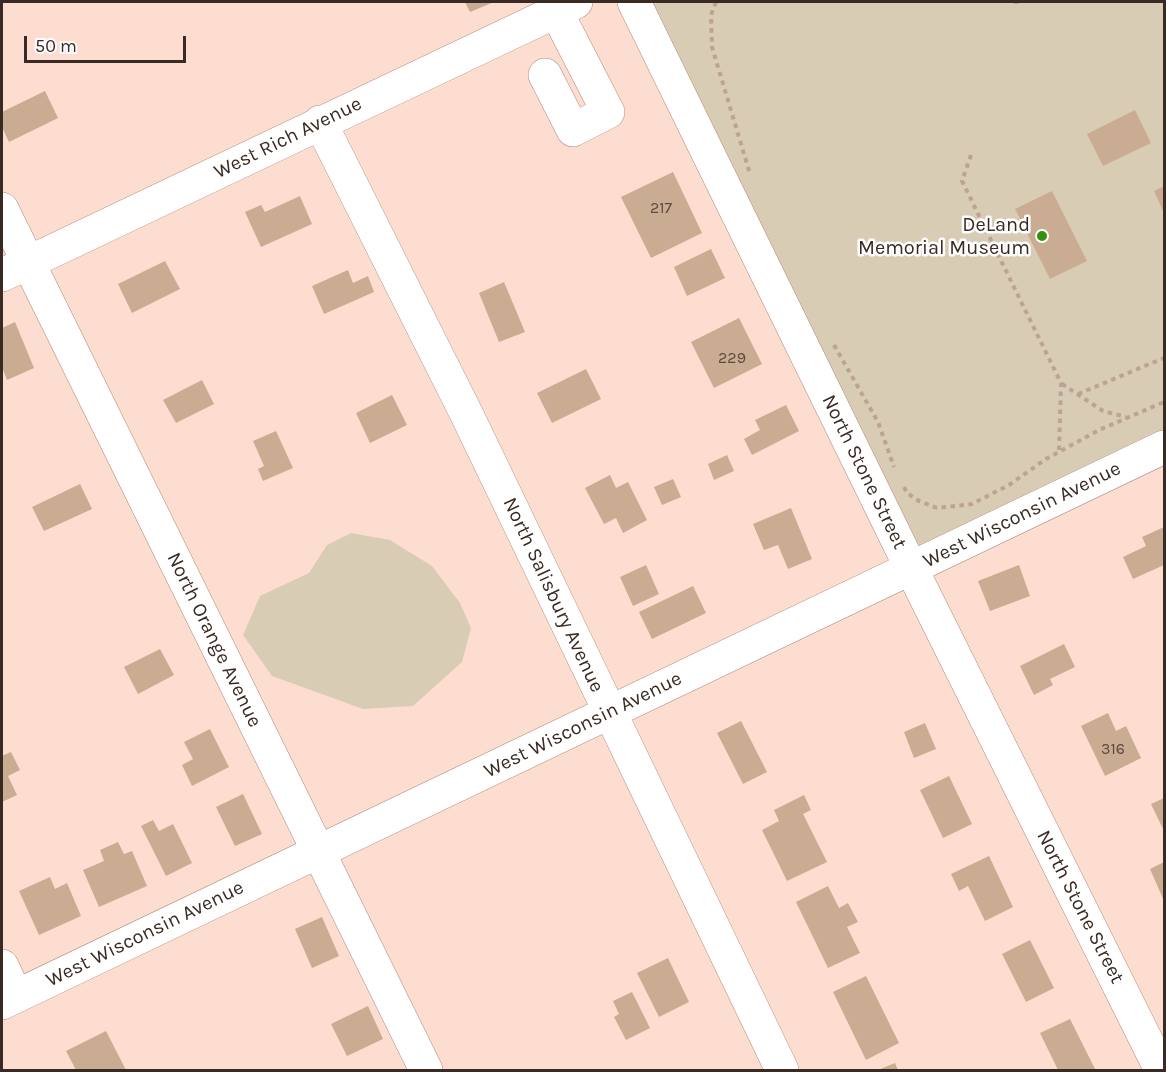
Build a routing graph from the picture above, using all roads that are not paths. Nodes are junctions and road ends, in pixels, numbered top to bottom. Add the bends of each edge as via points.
1 (634, 2) edge
2 (566, 6) edge
3 (545, 75) dead end
4 (320, 122) junction
5 (2, 209) edge
6 (15, 269) edge
7 (1164, 447) edge
8 (911, 568) junction
9 (609, 713) junction
10 (318, 852) junction
11 (2, 966) edge
12 (9, 999) edge
13 (426, 1071) edge
14 (782, 1071) edge
15 (1161, 1071) edge

1 - 8 street, North Stone Street
2 - 3 street via 608,112 573,130
2 - 4 street, West Rich Avenue
4 - 6 street, West Rich Avenue
4 - 9 street, North Salisbury Avenue via 467,415
5 - 6 street, North Orange Avenue
6 - 10 street, North Orange Avenue
7 - 8 street, West Wisconsin Avenue
8 - 9 street, West Wisconsin Avenue
8 - 15 street, North Stone Street
9 - 10 street, West Wisconsin Avenue
9 - 14 street, North Salisbury Avenue
10 - 12 street, West Wisconsin Avenue
10 - 13 street, North Orange Avenue
11 - 12 street

